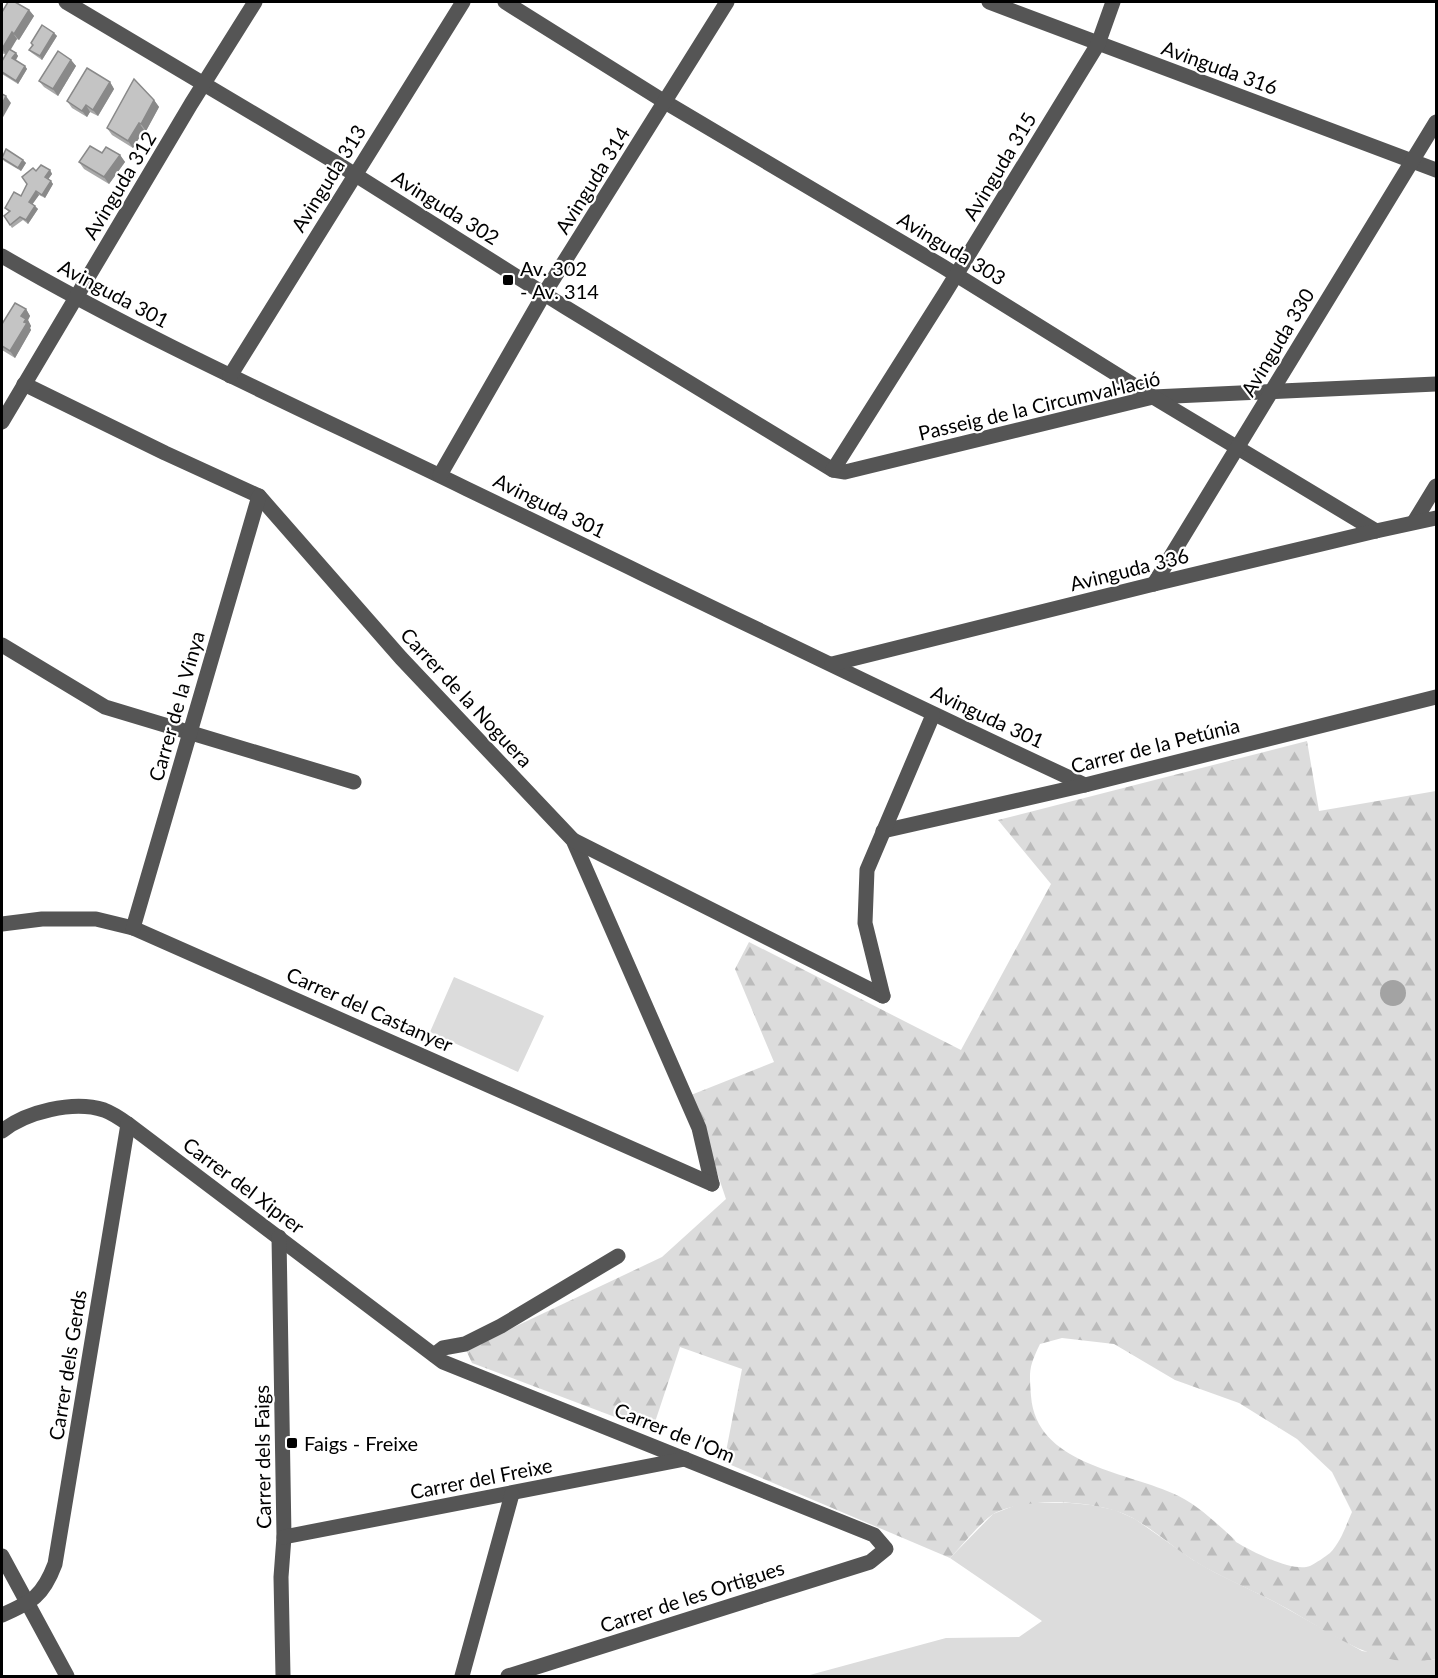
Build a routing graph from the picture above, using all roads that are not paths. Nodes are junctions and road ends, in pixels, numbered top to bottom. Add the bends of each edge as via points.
1 (66, 2) edge
2 (255, 2) edge
3 (463, 2) edge
4 (505, 2) edge
5 (727, 2) edge
6 (989, 2) edge
7 (1113, 2) edge
8 (1098, 44) junction
9 (203, 85) junction
10 (665, 102) junction
11 (1437, 122) edge
12 (1413, 160) junction
13 (1437, 170) edge
14 (355, 175) junction
15 (2, 256) edge
16 (956, 275) junction
17 (544, 294) junction
18 (75, 298) junction
19 (230, 376) junction
20 (24, 384) junction
21 (1437, 384) edge
22 (1273, 390) junction
23 (1153, 397) junction
24 (2, 422) edge
25 (1237, 447) junction
26 (833, 471) junction
27 (440, 475) junction
28 (1437, 486) edge
29 (260, 496) junction
30 (1437, 518) edge
31 (1414, 522) junction
32 (1376, 531) junction
33 (1154, 584) junction
34 (2, 645) edge
35 (832, 664) junction
36 (1437, 696) edge
37 (933, 714) junction
38 (190, 733) junction
39 (354, 782) dead end
40 (1085, 784) junction
41 (883, 831) junction
42 (573, 840) junction
43 (2, 924) edge
44 (133, 928) junction
45 (128, 1124) junction
46 (2, 1131) edge
47 (712, 1184) joint
48 (279, 1237) junction
49 (618, 1256) dead end
50 (439, 1358) junction
51 (685, 1459) junction
52 (513, 1494) junction
53 (284, 1537) junction
54 (886, 1549) joint
55 (2, 1556) edge
56 (28, 1604) junction
57 (2, 1615) edge
58 (67, 1677) edge
59 (283, 1677) edge
60 (462, 1677) edge
61 (508, 1677) edge

1 - 9 street, Avinguda 302
2 - 9 street, Avinguda 312
3 - 14 street, Avinguda 313
4 - 10 street, Avinguda 303
5 - 10 street, Avinguda 314
6 - 8 street, Avinguda 316
7 - 8 street, Avinguda 315
8 - 12 street, Avinguda 316
8 - 16 street, Avinguda 315
9 - 14 street, Avinguda 302
9 - 18 street, Avinguda 312
10 - 16 street, Avinguda 303
10 - 17 street, Avinguda 314
11 - 12 street, Avinguda 330
12 - 13 street, Avinguda 316
12 - 22 street, Avinguda 330
14 - 17 street, Avinguda 302
14 - 19 street, Avinguda 313
15 - 18 street, Avinguda 301
16 - 23 street, Avinguda 303
16 - 26 street, Avinguda 315
17 - 26 street, Avinguda 302
17 - 27 street, Avinguda 314
18 - 19 street, Avinguda 301
18 - 20 street, Avinguda 312
19 - 27 street, Avinguda 301
20 - 24 street, Avinguda 312
20 - 29 street, Carrer de la Noguera
21 - 22 street, Passeig de la Circumval·lació
22 - 23 street, Passeig de la Circumval·lació
22 - 25 street, Avinguda 330
23 - 25 street, Avinguda 303
23 - 26 street, Passeig de la Circumval·lació via 846,472
25 - 32 street, Avinguda 303
25 - 33 street, Avinguda 330
27 - 35 street, Avinguda 301
28 - 31 street
29 - 38 street, Carrer de la Vinya
29 - 42 street, Carrer de la Noguera via 401,658
30 - 31 street, Avinguda 336
31 - 32 street, Avinguda 336
32 - 33 street, Avinguda 336
33 - 35 street, Avinguda 336
34 - 38 street via 105,707
35 - 37 street, Avinguda 301
36 - 40 street, Carrer de la Petúnia
37 - 40 street, Avinguda 301
37 - 41 street
38 - 39 street
38 - 44 street, Carrer de la Vinya
40 - 41 street, Carrer de la Petúnia
41 - 42 street via 867,870 865,923 883,996
42 - 47 street, Carrer de la Noguera via 699,1128
43 - 44 street, Carrer del Castanyer via 96,919
44 - 47 street, Carrer del Castanyer
45 - 46 street, Carrer del Xiprer via 103,1110 79,1107 33,1113
45 - 48 street, Carrer del Xiprer
45 - 56 street, Carrer dels Gerds via 55,1564 48,1584
48 - 50 street, Carrer del Xiprer
48 - 53 street, Carrer dels Faigs
49 - 50 street via 501,1326 465,1344 443,1348
50 - 51 street, Carrer de l'Om
51 - 52 street, Carrer del Freixe
51 - 54 street, Carrer de l'Om via 874,1535
52 - 53 street, Carrer del Freixe
52 - 60 street
53 - 59 street, Carrer dels Faigs
54 - 61 street, Carrer de les Ortigues via 870,1562
55 - 56 street
56 - 57 street
56 - 58 street

